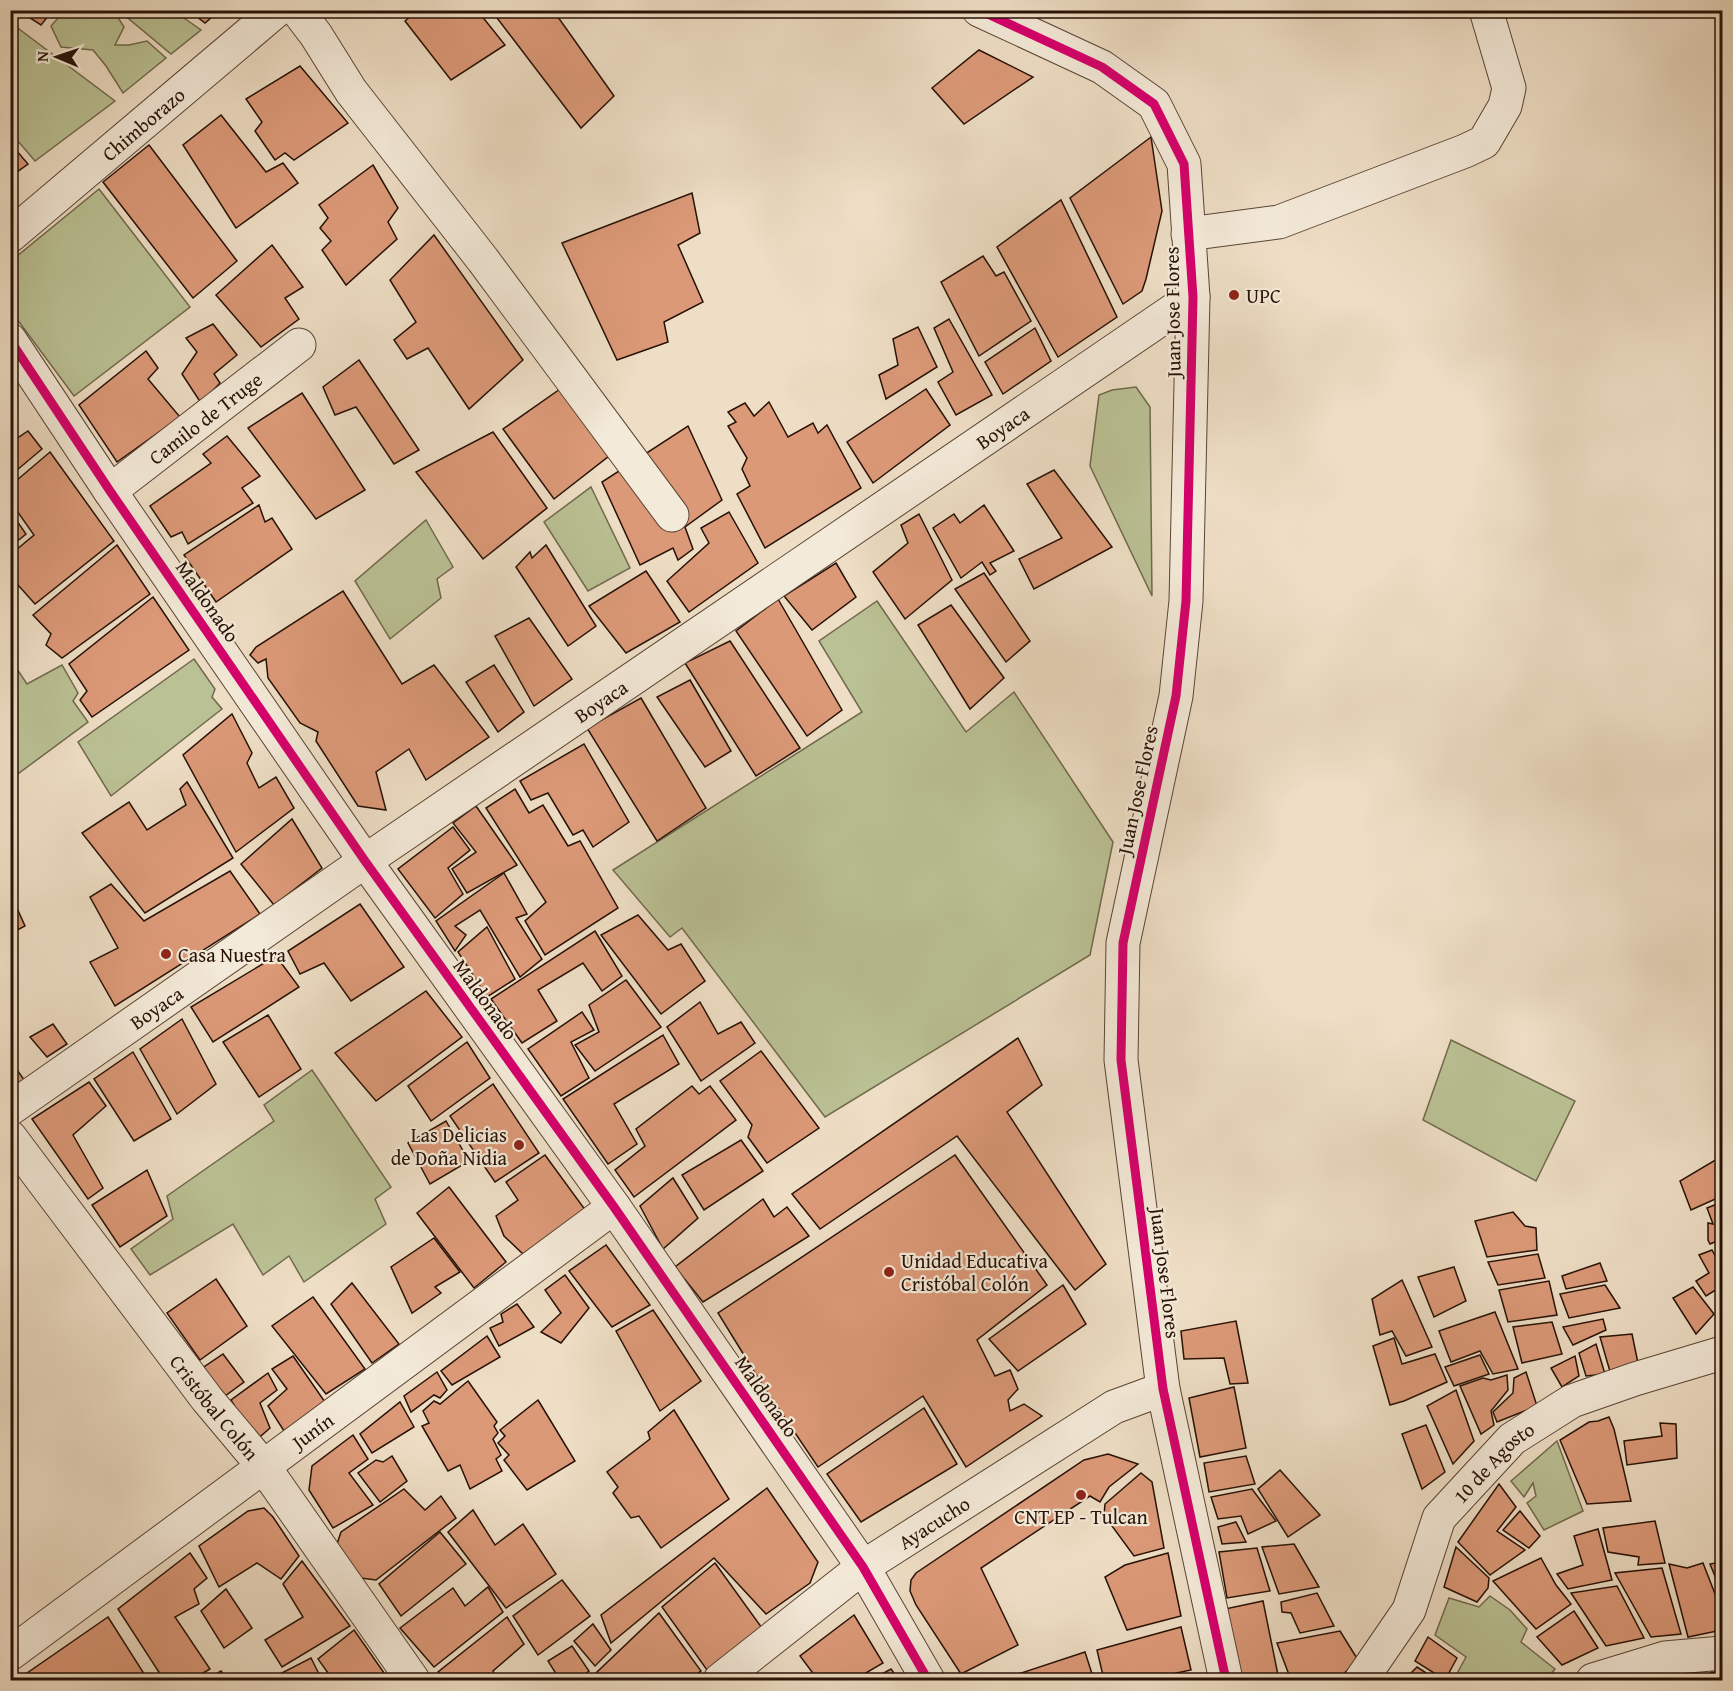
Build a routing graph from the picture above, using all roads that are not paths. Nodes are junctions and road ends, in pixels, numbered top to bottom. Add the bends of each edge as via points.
1 (277, 10) edge
2 (297, 10) edge
3 (979, 10) edge
4 (1486, 10) edge
5 (1188, 234) junction
6 (10, 236) edge
7 (1193, 297) junction
8 (10, 340) edge
9 (299, 345) dead end
10 (110, 491) junction
11 (672, 515) dead end
12 (365, 861) junction
13 (10, 1108) edge
14 (10, 1137) edge
15 (614, 1207) junction
16 (1722, 1353) edge
17 (1163, 1389) junction
18 (264, 1467) junction
19 (863, 1567) junction
20 (1722, 1653) edge
21 (10, 1654) edge
22 (413, 1680) edge
23 (720, 1680) edge
24 (928, 1680) edge
25 (1226, 1680) edge
26 (1361, 1680) edge
27 (1593, 1680) edge

1 - 6 street, Chimborazo
2 - 11 street via 351,91 483,260
3 - 5 street, Juan Jose Flores via 1102,67 1154,104 1184,164
4 - 5 street via 1509,88 1505,106 1484,142 1279,222
5 - 7 street, Juan Jose Flores
7 - 12 street, Boyaca
7 - 17 street, Juan Jose Flores via 1184,625 1176,696 1123,943 1121,1060
8 - 10 street, Maldonado
9 - 10 street, Camilo de Truge
10 - 12 street, Maldonado
12 - 13 street, Boyaca
12 - 15 street, Maldonado
14 - 18 street, Cristóbal Colón via 207,1399
15 - 18 street, Junín
15 - 19 street, Maldonado
16 - 26 street, 10 de Agosto via 1572,1401 1512,1439 1439,1518 1409,1610
17 - 19 street, Ayacucho via 1114,1407
17 - 25 street, Juan Jose Flores
18 - 21 street, Junín
18 - 22 street, Cristóbal Colón
19 - 23 street, Ayacucho
19 - 24 street, Maldonado
20 - 27 street via 1665,1658

